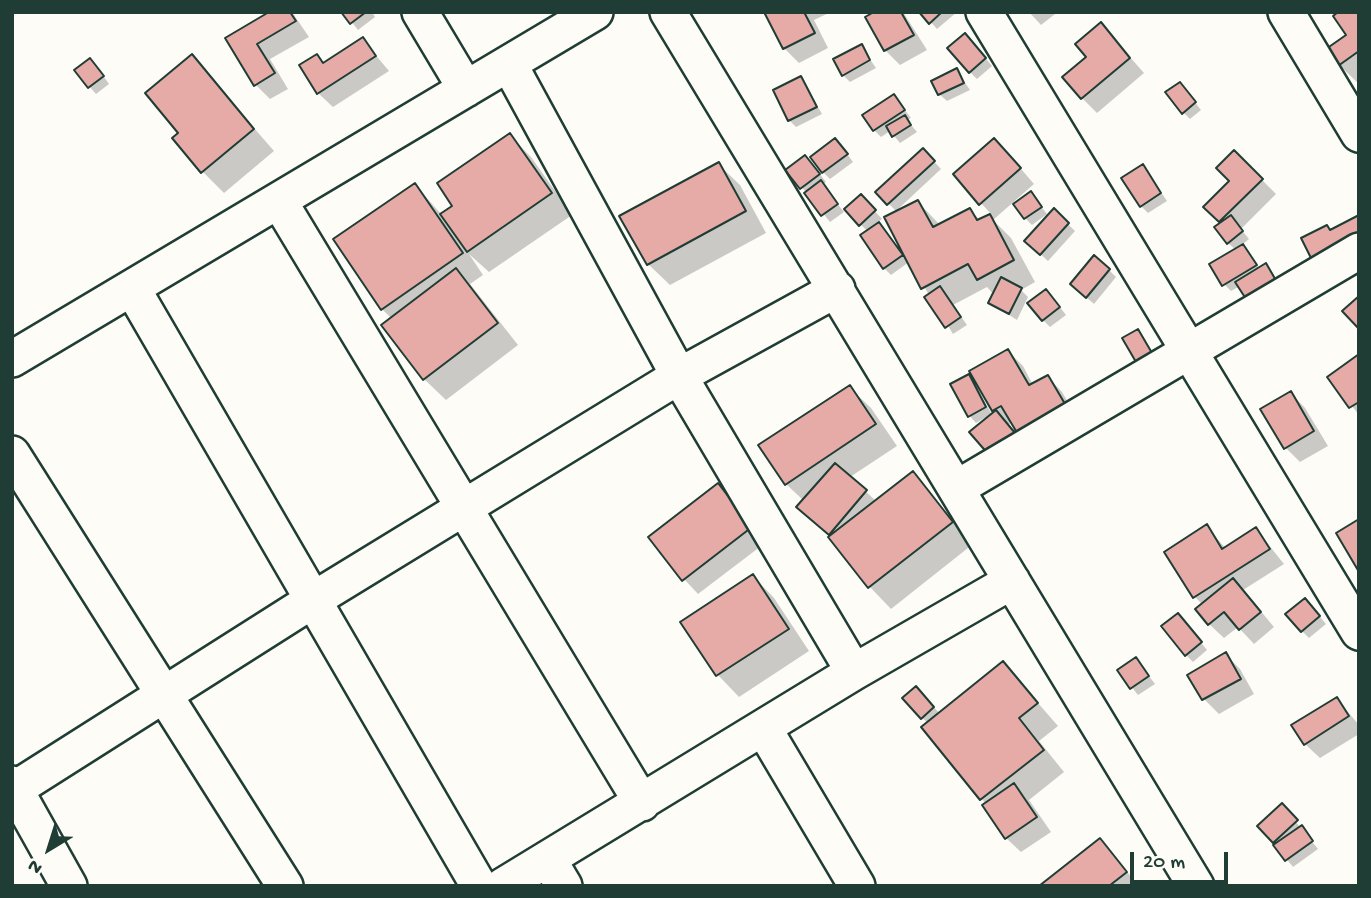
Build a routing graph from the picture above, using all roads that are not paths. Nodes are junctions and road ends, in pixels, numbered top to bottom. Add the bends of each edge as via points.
1 (420, 12) edge
2 (595, 12) edge
3 (668, 12) edge
4 (984, 12) edge
5 (1286, 12) edge
6 (509, 64) junction
7 (466, 89) junction
8 (1359, 134) edge
9 (279, 201) junction
10 (1359, 251) edge
11 (132, 288) junction
12 (837, 289) junction
13 (16, 349) edge
14 (1191, 350) junction
15 (679, 376) junction
16 (12, 454) edge
17 (957, 488) junction
18 (464, 508) junction
19 (1012, 581) junction
20 (313, 600) junction
21 (1359, 632) edge
22 (854, 672) junction
23 (164, 695) junction
24 (764, 729) junction
25 (13, 788) edge
26 (642, 803) junction
27 (556, 872) edge
28 (69, 886) edge
29 (285, 886) edge
30 (479, 886) edge
31 (503, 886) edge
32 (857, 886) edge
33 (1196, 886) edge

1 - 7 street
2 - 6 street
3 - 12 street
4 - 14 street
5 - 8 street
6 - 7 street
6 - 15 street
7 - 9 street
9 - 11 street
9 - 18 street
10 - 14 street
11 - 13 street
11 - 20 street
12 - 15 street
12 - 17 street
14 - 17 street
14 - 21 street
15 - 18 street
15 - 22 street
16 - 23 street
17 - 19 street
18 - 20 street
18 - 26 street
19 - 22 street
19 - 33 street
20 - 23 street
20 - 30 street
22 - 24 street
23 - 25 street
23 - 29 street
24 - 26 street
24 - 32 street
25 - 28 street
26 - 27 street
27 - 31 street

